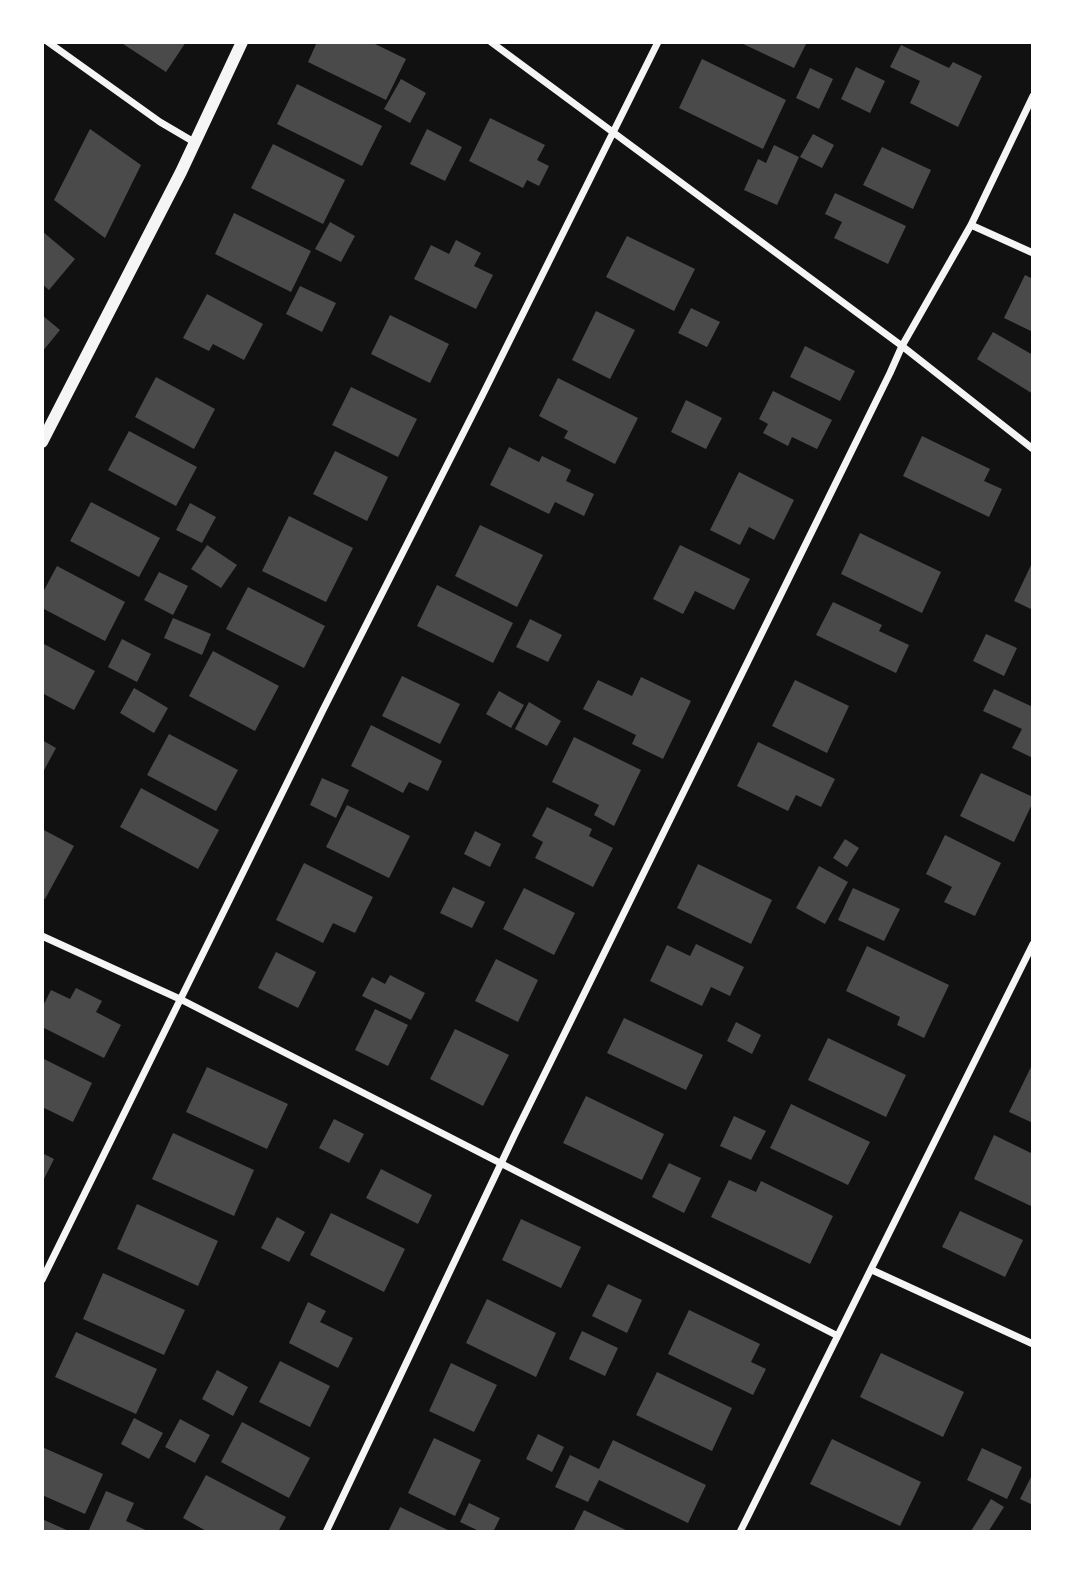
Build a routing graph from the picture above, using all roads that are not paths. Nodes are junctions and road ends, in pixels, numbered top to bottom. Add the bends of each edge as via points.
1 (48, 42) edge
2 (242, 42) edge
3 (491, 42) edge
4 (657, 42) edge
5 (1033, 96) edge
6 (614, 133) junction
7 (194, 142) junction
8 (971, 225) junction
9 (1033, 253) edge
10 (902, 346) junction
11 (42, 442) edge
12 (1033, 449) edge
13 (42, 936) edge
14 (1033, 944) edge
15 (182, 1000) junction
16 (501, 1163) junction
17 (872, 1270) junction
18 (42, 1280) edge
19 (836, 1335) junction
20 (1033, 1344) edge
21 (326, 1532) edge
22 (740, 1532) edge

1 - 7 street
2 - 7 street
3 - 6 street
4 - 6 street
5 - 8 street
6 - 10 street
6 - 15 street
7 - 11 street
8 - 9 street
8 - 10 street
10 - 12 street
10 - 16 street
13 - 15 street
14 - 17 street
15 - 16 street
15 - 18 street
16 - 19 street
16 - 21 street
17 - 19 street
17 - 20 street
19 - 22 street

